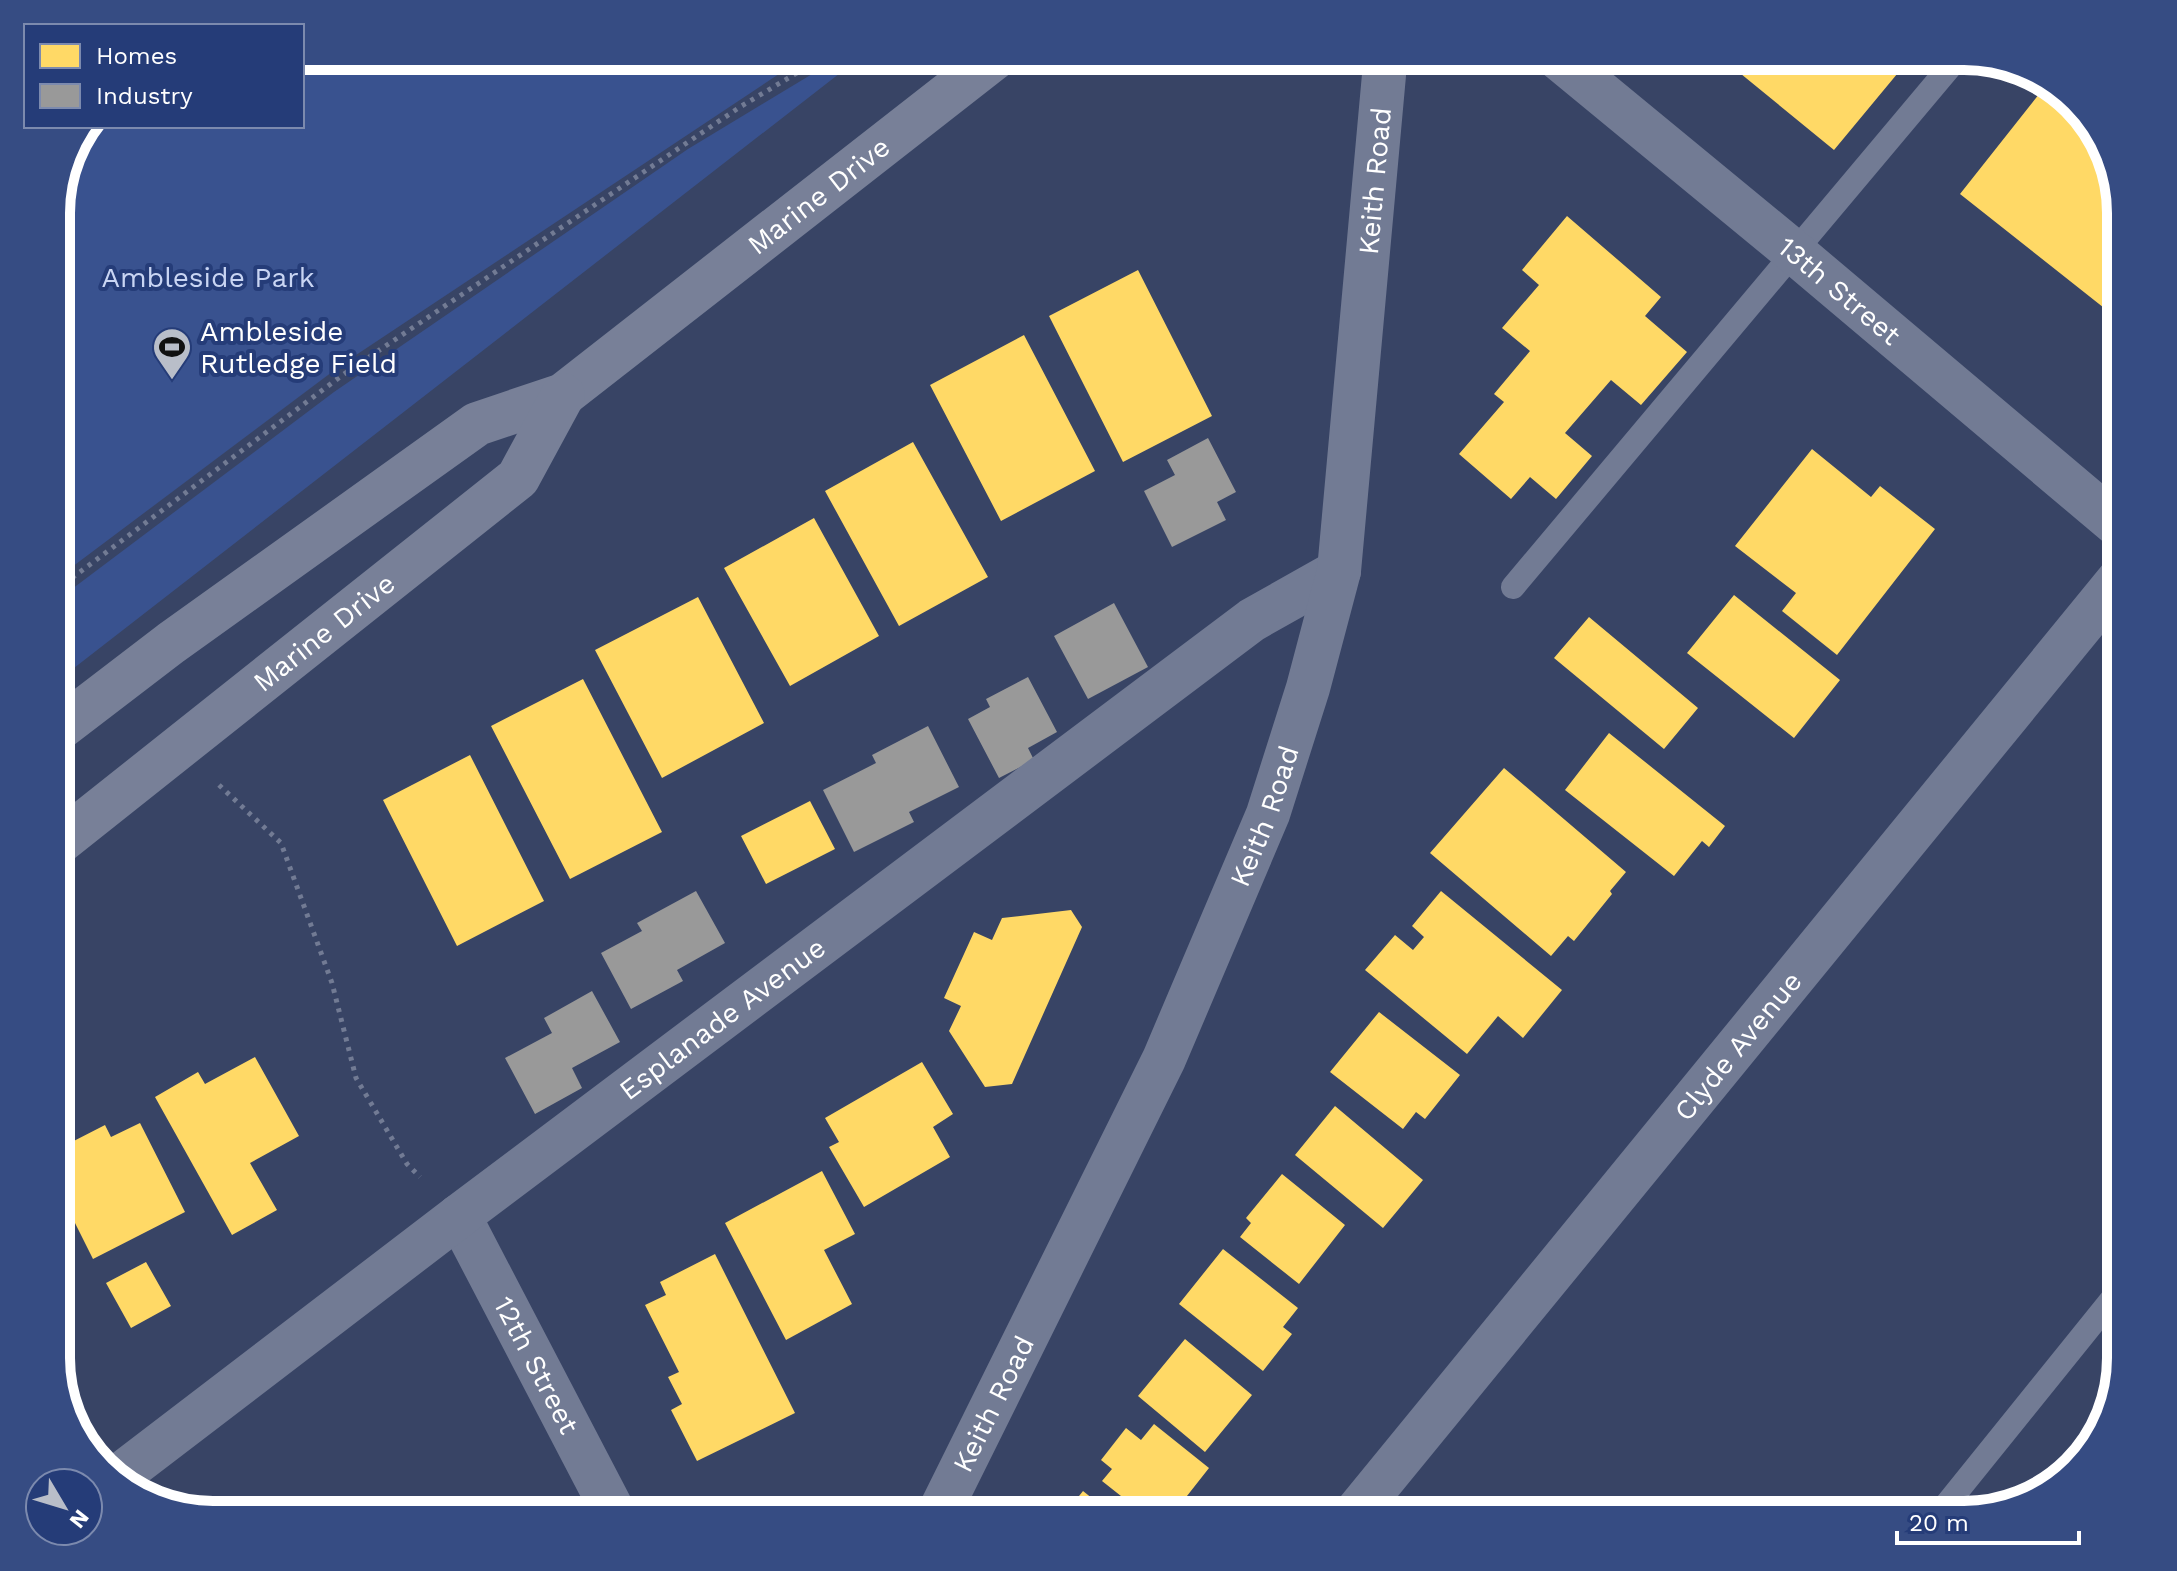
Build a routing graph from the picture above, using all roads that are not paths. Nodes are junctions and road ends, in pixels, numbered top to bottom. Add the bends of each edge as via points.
1 (979, 70) edge
2 (1383, 70) edge
3 (1573, 70) edge
4 (1947, 70) edge
5 (1794, 252) junction
6 (563, 395) junction
7 (2107, 516) edge
8 (1339, 571) junction
9 (1513, 587) dead end
10 (2107, 594) edge
11 (70, 720) edge
12 (70, 834) edge
13 (459, 1216) junction
14 (2107, 1305) edge
15 (126, 1471) edge
16 (608, 1501) edge
17 (945, 1501) edge
18 (1365, 1501) edge
19 (1949, 1501) edge

1 - 6 main road, Marine Drive
2 - 8 street, Keith Road
3 - 5 street, 13th Street
4 - 5 lane
5 - 7 street, 13th Street
5 - 9 lane
6 - 11 main road, Marine Drive via 477,424
6 - 12 main road, Marine Drive via 518,478
8 - 13 street, Esplanade Avenue via 1252,620
8 - 17 street, Keith Road via 1268,814 1164,1059
10 - 18 street, Clyde Avenue
13 - 15 street, Esplanade Avenue
13 - 16 street, 12th Street
14 - 19 lane

